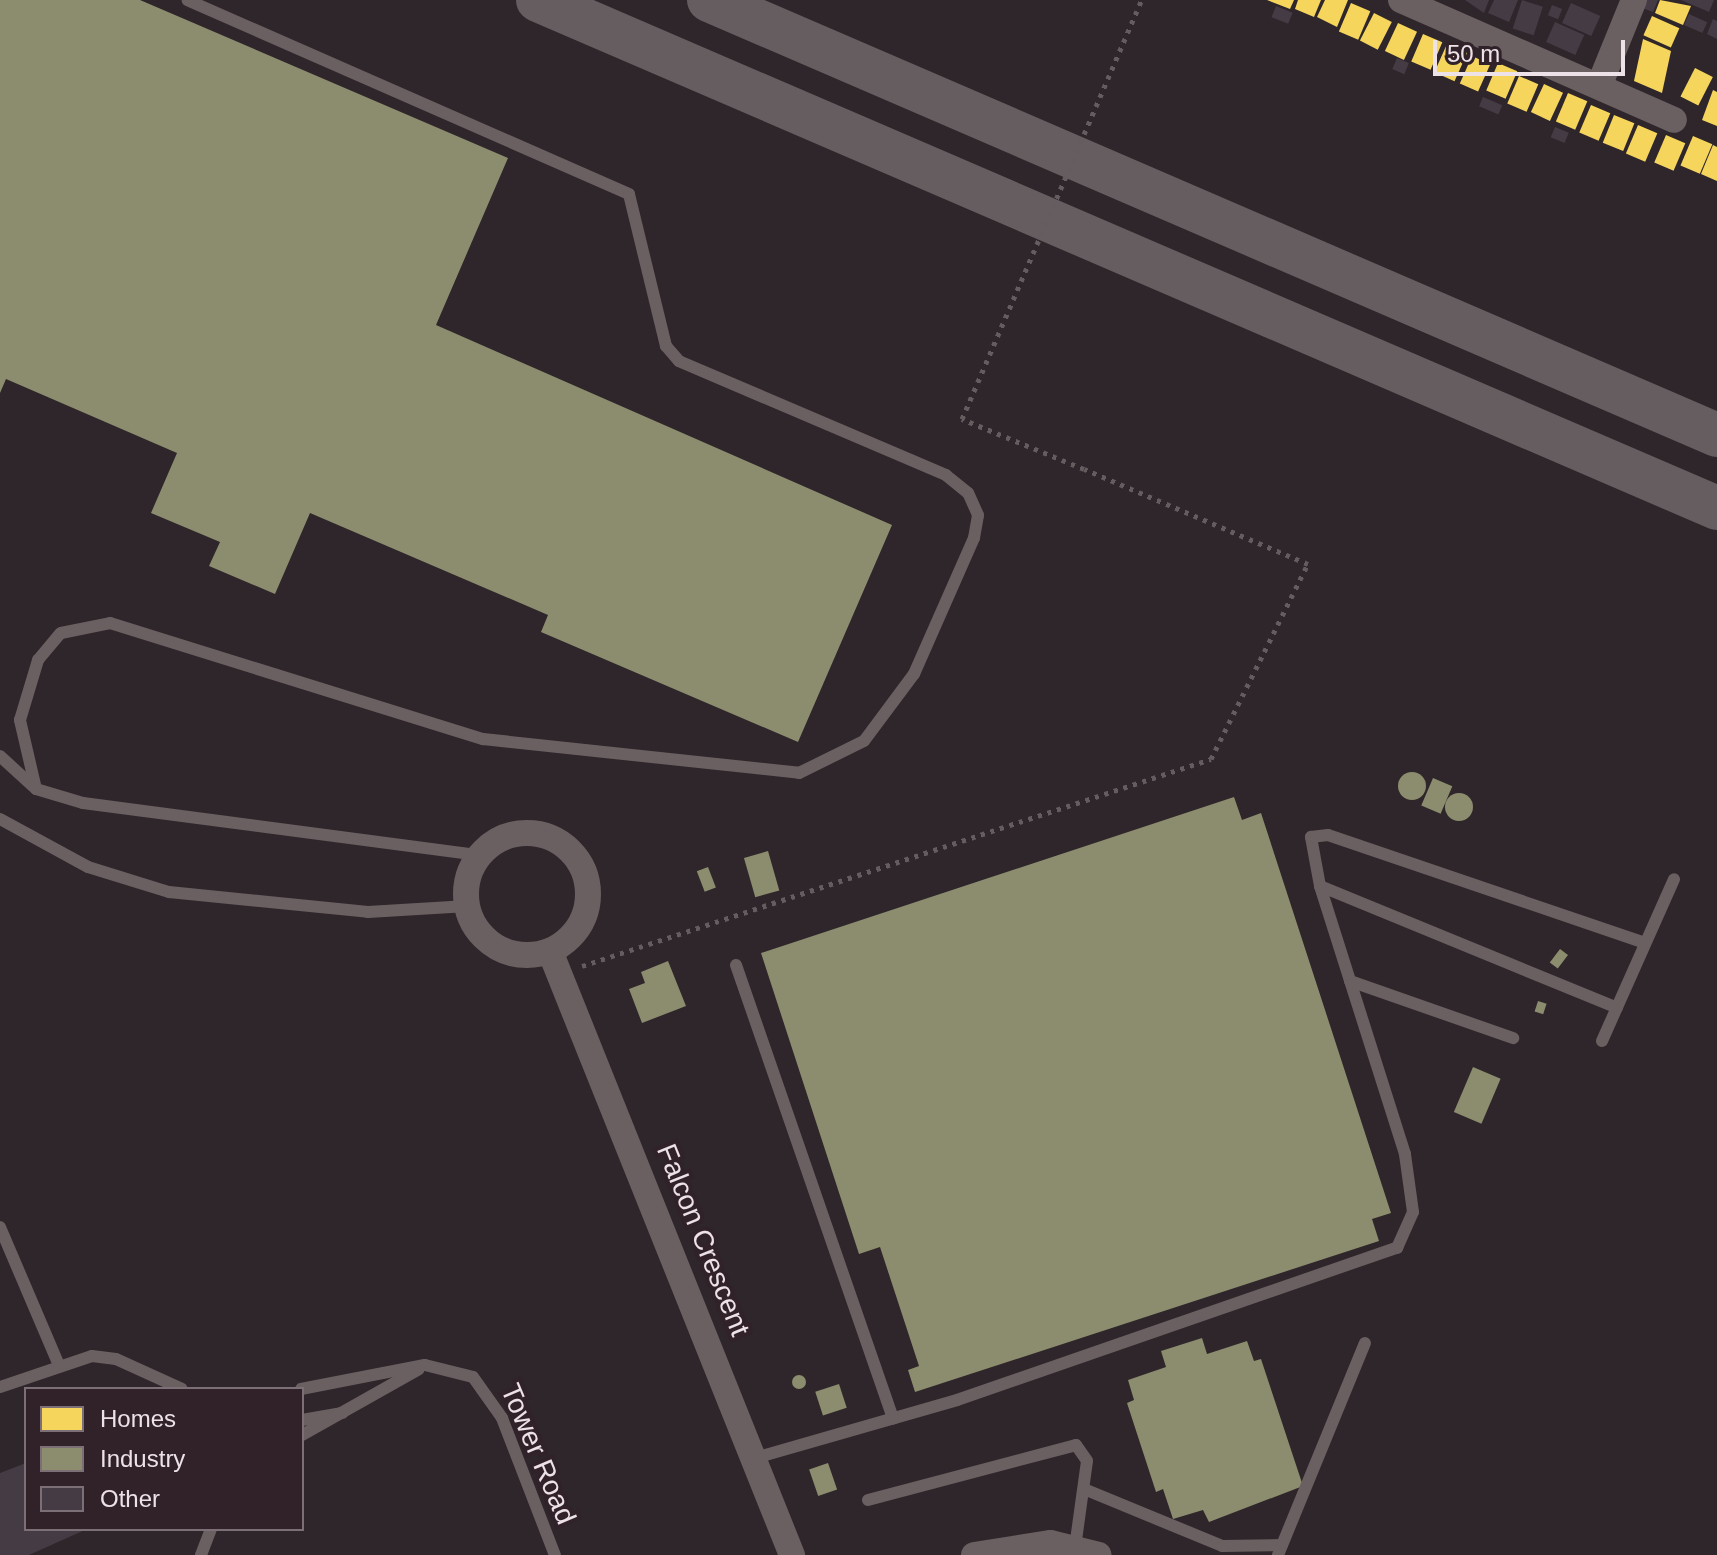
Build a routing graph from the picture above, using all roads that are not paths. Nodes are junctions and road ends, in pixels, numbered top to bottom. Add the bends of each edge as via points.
1 (188, 0) edge
2 (538, 0) edge
3 (709, 0) edge
4 (1401, 0) edge
5 (1634, 0) edge
6 (1599, 86) junction
7 (1674, 120) dead end
8 (1717, 435) edge
9 (1717, 508) edge
10 (0, 756) edge
11 (36, 789) junction
12 (0, 819) edge
13 (479, 855) junction
14 (1674, 879) dead end
15 (1320, 886) junction
16 (468, 906) junction
17 (1645, 943) junction
18 (555, 962) junction
19 (736, 965) dead end
20 (1350, 981) junction
21 (1617, 1008) junction
22 (1513, 1038) dead end
23 (1602, 1041) dead end
24 (0, 1227) edge
25 (1365, 1343) dead end
26 (58, 1363) junction
27 (425, 1365) junction
28 (0, 1387) edge
29 (178, 1387) edge
30 (304, 1388) edge
31 (346, 1413) junction
32 (893, 1419) junction
33 (304, 1420) edge
34 (304, 1434) edge
35 (755, 1458) junction
36 (1084, 1489) junction
37 (868, 1500) dead end
38 (210, 1531) edge
39 (1280, 1550) edge
40 (1087, 1551) edge
41 (201, 1555) edge
42 (555, 1555) edge
43 (792, 1555) edge
44 (974, 1555) edge

1 - 11 lane via 629,194 666,346 679,361 946,475 968,493 978,515 974,538 914,674 873,730 827,764 799,773 483,739 110,623 61,633 38,660 20,720
2 - 9 highway
3 - 8 highway
4 - 6 street
5 - 6 street
6 - 7 street
10 - 11 lane
11 - 13 lane via 177,818
12 - 16 lane via 88,867 169,892 368,912
13 - 16 street via 469,874
13 - 18 street via 515,833 557,839 574,853 585,871 587,909
14 - 17 lane
15 - 17 lane via 1308,844 1322,834
15 - 20 lane
15 - 21 lane
16 - 18 street via 494,945
17 - 21 lane
18 - 35 street, Falcon Crescent
19 - 32 lane
20 - 22 lane
20 - 32 lane via 1412,1193 1410,1228 1397,1248
21 - 23 lane
24 - 26 lane
25 - 39 lane
26 - 28 lane
26 - 29 lane via 108,1356
27 - 30 lane
27 - 31 lane
27 - 42 lane, Tower Road via 460,1369 490,1393
31 - 33 lane
31 - 34 lane
32 - 35 lane
35 - 43 street, Falcon Crescent
36 - 37 lane via 1085,1454 1069,1444
36 - 39 lane via 1222,1546
36 - 40 lane
38 - 41 lane
40 - 44 street via 1018,1544

